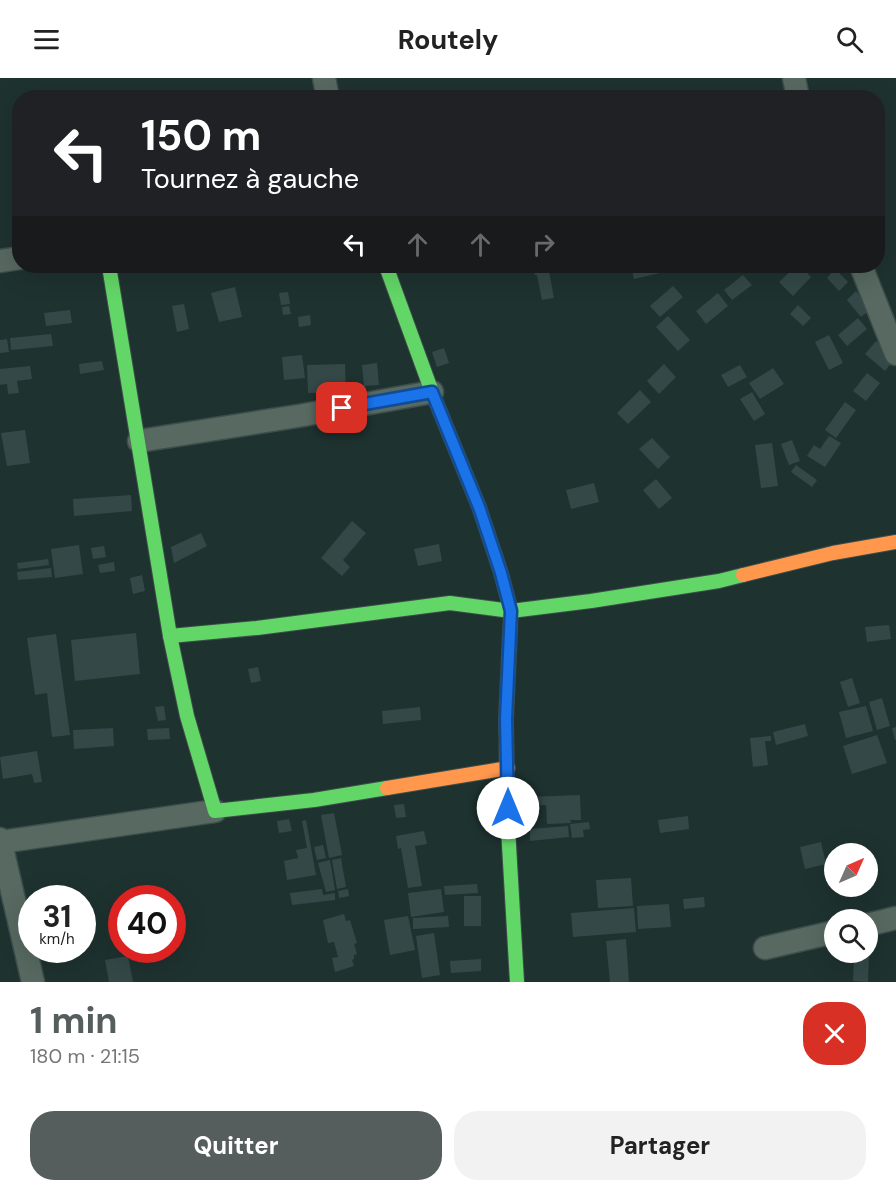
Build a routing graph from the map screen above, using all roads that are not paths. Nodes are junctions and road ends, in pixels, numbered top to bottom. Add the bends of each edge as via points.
1 (110, 273) edge
2 (389, 273) edge
3 (864, 273) edge
4 (896, 354) edge
5 (432, 392) junction
6 (139, 441) junction
7 (896, 542) edge
8 (511, 611) junction
9 (170, 636) junction
10 (508, 768) junction
11 (215, 811) junction
12 (0, 841) edge
13 (896, 918) edge
14 (878, 922) edge
15 (824, 934) edge
16 (765, 948) dead end
17 (33, 982) edge
18 (517, 982) edge

1 - 6 street
2 - 5 street
3 - 4 street
5 - 6 street
5 - 8 street via 479,507
6 - 9 street
7 - 8 street via 719,580
8 - 9 street via 450,603
8 - 10 street
9 - 11 street via 184,704
10 - 11 street via 314,800
10 - 18 street
11 - 12 street
12 - 17 street
13 - 14 street
15 - 16 street

